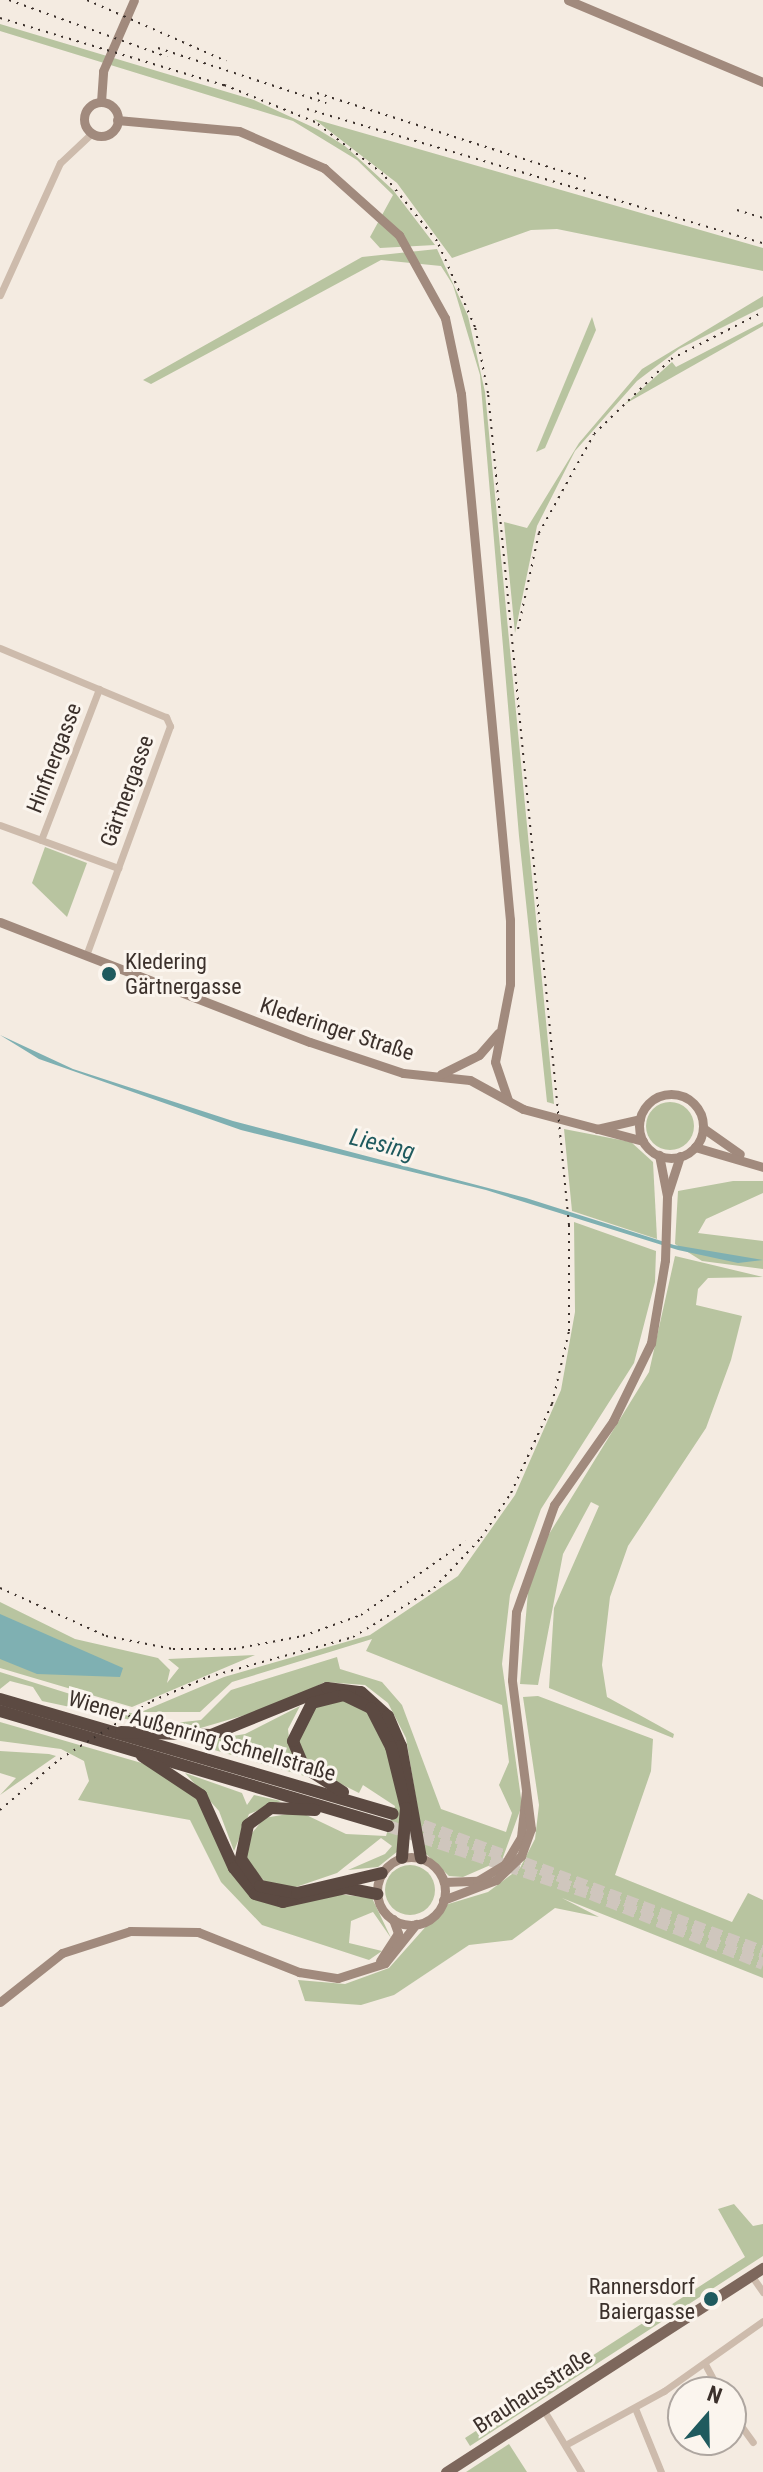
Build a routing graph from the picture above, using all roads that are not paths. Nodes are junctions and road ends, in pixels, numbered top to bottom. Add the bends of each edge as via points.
1 (134, 0) edge
2 (568, 0) edge
3 (763, 82) edge
4 (101, 102) junction
5 (117, 120) junction
6 (92, 133) junction
7 (0, 295) edge
8 (0, 648) edge
9 (99, 689) junction
10 (0, 825) edge
11 (41, 840) junction
12 (118, 868) junction
13 (0, 922) edge
14 (86, 955) junction
15 (498, 1033) junction
16 (475, 1057) junction
17 (495, 1062) junction
18 (441, 1074) junction
19 (496, 1076) junction
20 (470, 1080) junction
21 (482, 1085) junction
22 (508, 1100) junction
23 (640, 1119) junction
24 (703, 1128) junction
25 (594, 1129) junction
26 (643, 1141) junction
27 (695, 1147) junction
28 (659, 1155) junction
29 (680, 1156) junction
30 (748, 1161) junction
31 (763, 1167) edge
32 (667, 1196) junction
33 (0, 1699) edge
34 (0, 1711) edge
35 (121, 1732) junction
36 (134, 1749) junction
37 (527, 1777) junction
38 (366, 1806) junction
39 (343, 1812) junction
40 (402, 1858) junction
41 (421, 1858) junction
42 (382, 1873) junction
43 (444, 1882) junction
44 (377, 1894) junction
45 (443, 1900) junction
46 (393, 1919) junction
47 (416, 1924) junction
48 (372, 1970) junction
49 (0, 2002) edge
50 (763, 2268) edge
51 (751, 2275) junction
52 (763, 2292) edge
53 (763, 2321) edge
54 (705, 2364) junction
55 (711, 2376) edge
56 (635, 2408) junction
57 (542, 2409) junction
58 (747, 2434) edge
59 (753, 2442) dead end
60 (567, 2444) junction
61 (446, 2472) edge
62 (581, 2472) edge
63 (661, 2472) edge

1 - 4 main road via 103,71
2 - 3 main road
4 - 5 main road
4 - 6 main road via 85,113
5 - 6 main road via 108,134
5 - 15 main road via 239,131 324,168 399,235 441,309 461,394 510,920 510,984
6 - 7 street via 60,163
8 - 9 street, Gärtnergasse
9 - 11 street, Hinfnergasse
9 - 12 street, Gärtnergasse via 166,717 170,726
10 - 11 street
11 - 12 street
12 - 14 street, Gärtnergasse
13 - 14 main road, Klederinger Straße
14 - 18 main road, Klederinger Straße via 310,1042 403,1073
15 - 16 main road
15 - 17 main road
16 - 17 main road
16 - 18 main road, Klederinger Straße
16 - 20 main road
17 - 19 main road
18 - 20 main road, Klederinger Straße
19 - 21 main road
19 - 22 main road
20 - 21 main road, Klederinger Straße
21 - 22 main road
22 - 25 main road
23 - 24 main road via 651,1102 675,1095 694,1104
23 - 25 main road
23 - 26 main road
24 - 27 main road
24 - 30 main road
25 - 26 main road
26 - 28 main road
27 - 29 main road
27 - 30 main road
28 - 29 main road
28 - 32 main road
29 - 32 main road
30 - 31 main road
32 - 37 main road via 659,1315 641,1369 554,1505 524,1577 512,1661
33 - 35 highway, Wiener Außenring Schnellstraße
34 - 36 highway, Wiener Außenring Schnellstraße
35 - 38 highway, Wiener Außenring Schnellstraße
35 - 41 highway via 211,1735 327,1688 361,1692 388,1716 401,1746
36 - 39 highway, Wiener Außenring Schnellstraße
36 - 44 highway via 201,1795 234,1868 255,1894 283,1902 346,1888
37 - 43 main road via 525,1823 508,1860 477,1881
37 - 45 main road via 533,1817 521,1856 496,1880
38 - 39 highway, Wiener Außenring Schnellstraße via 390,1820
38 - 40 highway via 309,1772 295,1750 301,1716 328,1696 359,1700 380,1721 406,1808
39 - 42 highway via 285,1806 259,1814 241,1843 247,1872 284,1894
40 - 41 main road
40 - 42 main road
41 - 43 main road
42 - 44 main road
43 - 45 main road
44 - 46 main road
45 - 47 main road
46 - 47 main road
46 - 48 main road via 393,1946
47 - 48 main road via 397,1953
48 - 49 main road via 320,1977 231,1941 153,1929 98,1937 62,1953
50 - 51 main road, Brauhausstraße
51 - 52 street
51 - 57 main road, Brauhausstraße
53 - 54 street
54 - 55 street
54 - 56 street
56 - 60 street
56 - 63 street
57 - 60 street
57 - 61 main road, Brauhausstraße
58 - 59 street
60 - 62 street

